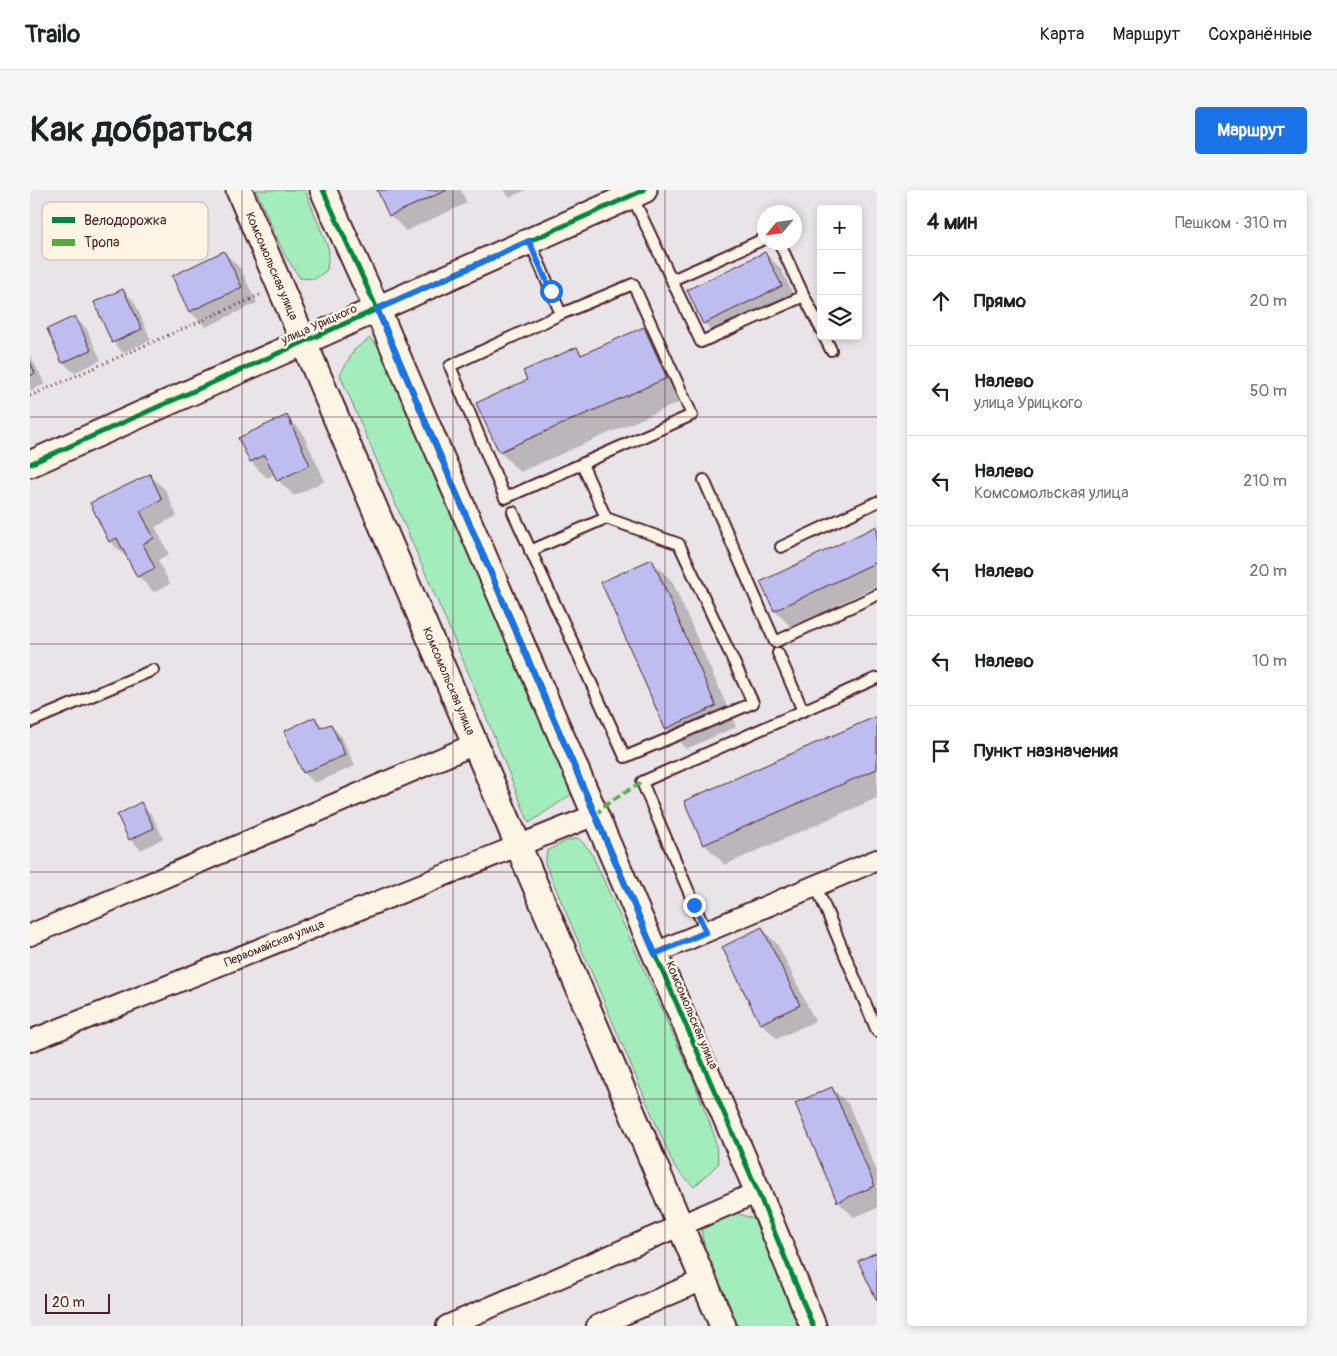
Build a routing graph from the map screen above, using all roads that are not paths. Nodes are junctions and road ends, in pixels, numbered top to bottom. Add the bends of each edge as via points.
1 (239, 190) edge
2 (323, 190) edge
3 (638, 193) edge
4 (529, 241) junction
5 (757, 242) edge
6 (783, 250) edge
7 (672, 280) junction
8 (804, 296) junction
9 (377, 309) junction
10 (561, 314) junction
11 (817, 321) edge
12 (826, 340) edge
13 (305, 342) junction
14 (831, 350) dead end
15 (30, 464) edge
16 (582, 464) junction
17 (704, 480) dead end
18 (877, 502) edge
19 (513, 512) dead end
20 (606, 518) junction
21 (781, 547) dead end
22 (530, 551) junction
23 (877, 595) edge
24 (778, 652) dead end
25 (153, 670) dead end
26 (877, 678) edge
27 (802, 711) junction
28 (30, 722) edge
29 (475, 744) junction
30 (595, 815) junction
31 (519, 846) junction
32 (877, 860) edge
33 (816, 886) junction
34 (706, 932) junction
35 (30, 936) edge
36 (655, 954) junction
37 (877, 1031) edge
38 (30, 1041) edge
39 (758, 1192) junction
40 (680, 1227) junction
41 (703, 1280) junction
42 (447, 1326) edge
43 (597, 1326) edge
44 (724, 1326) edge
45 (813, 1326) edge

1 - 13 street, Комсомольская улица
2 - 9 street, Комсомольская улица
3 - 4 street, улица Урицкого
3 - 7 lane
4 - 9 street, улица Урицкого
4 - 10 lane
5 - 7 lane
6 - 8 lane
7 - 8 lane via 701,342
8 - 11 lane
9 - 13 street, улица Урицкого
9 - 30 street, Комсомольская улица
10 - 16 lane via 633,284 692,415
10 - 16 lane via 450,366 505,498
12 - 14 lane
13 - 15 street, улица Урицкого
13 - 29 street, Комсомольская улица
16 - 20 lane
17 - 23 lane via 774,642
18 - 21 lane
19 - 22 lane
20 - 22 lane
20 - 22 lane via 678,544 753,703 625,757
24 - 27 lane
25 - 28 lane
26 - 27 lane
27 - 34 lane via 642,782
29 - 31 street, Комсомольская улица
29 - 35 street
30 - 31 street, Первомайская улица
30 - 36 street, Комсомольская улица
31 - 38 street, Первомайская улица
31 - 40 street, Комсомольская улица
32 - 33 street
33 - 34 street
33 - 37 lane
34 - 36 street
36 - 39 street, Комсомольская улица
39 - 40 street
39 - 45 street, Комсомольская улица
40 - 41 street, Комсомольская улица
40 - 42 street
41 - 43 street
41 - 44 street, Комсомольская улица

